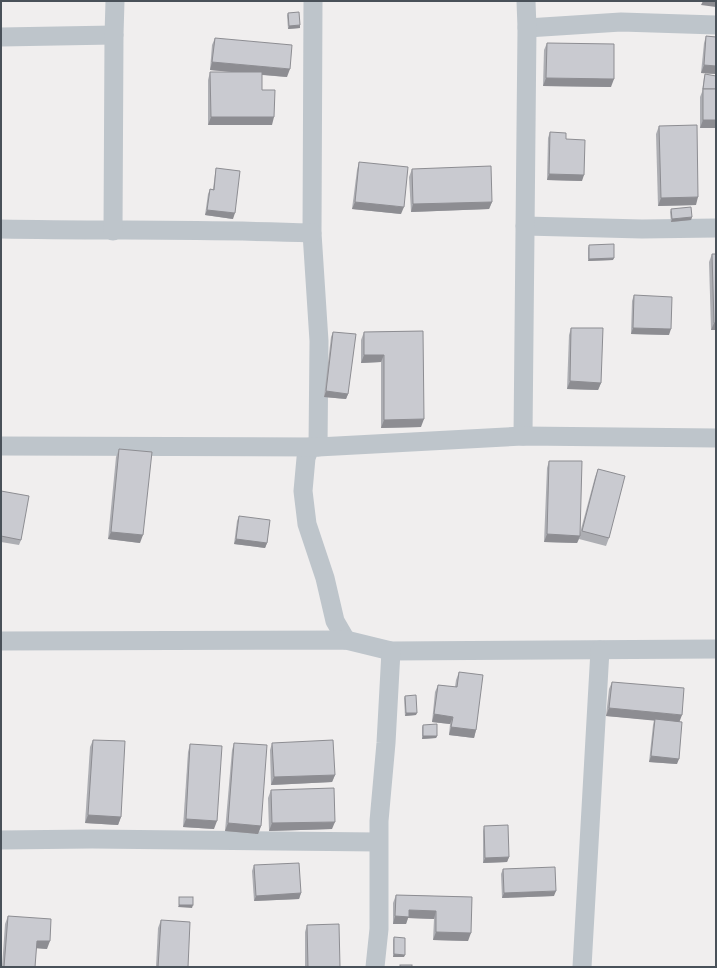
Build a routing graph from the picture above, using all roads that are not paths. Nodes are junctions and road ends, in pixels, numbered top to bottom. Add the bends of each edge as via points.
1 (115, 1) edge
2 (313, 1) edge
3 (526, 1) edge
4 (716, 25) edge
5 (527, 28) junction
6 (114, 35) junction
7 (1, 37) edge
8 (525, 226) junction
9 (716, 228) edge
10 (1, 229) edge
11 (113, 231) junction
12 (312, 233) junction
13 (523, 436) junction
14 (716, 438) edge
15 (1, 446) edge
16 (318, 447) junction
17 (346, 640) junction
18 (1, 641) edge
19 (600, 650) junction
20 (716, 650) edge
21 (391, 652) junction
22 (1, 840) edge
23 (378, 842) junction
24 (375, 967) edge
25 (582, 967) edge

1 - 6 street
2 - 12 street
3 - 5 street
4 - 5 street via 621,22
5 - 8 street
6 - 7 street
6 - 11 street
8 - 9 street
8 - 13 street
10 - 11 street
11 - 12 street via 236,230
12 - 16 street via 319,341
13 - 14 street
13 - 16 street
15 - 16 street
16 - 17 street via 310,447 306,458 303,491 307,524 325,578 335,621
17 - 18 street
17 - 21 street
19 - 20 street
19 - 21 street
19 - 25 street
21 - 23 street
22 - 23 street
23 - 24 street via 379,929

